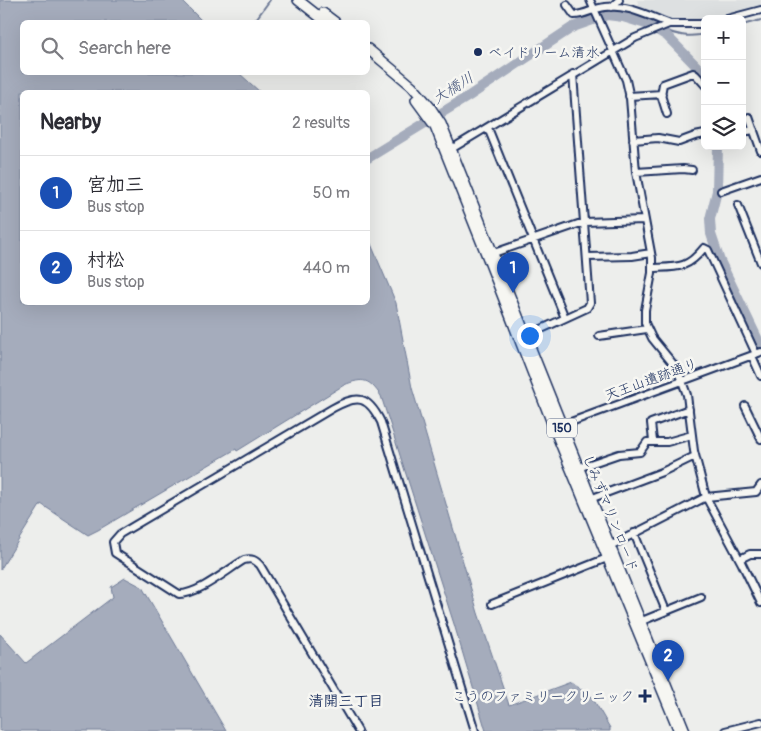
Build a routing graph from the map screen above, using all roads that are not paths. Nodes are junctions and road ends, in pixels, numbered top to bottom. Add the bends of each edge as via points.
1 (298, 0) edge
2 (308, 0) edge
3 (590, 0) edge
4 (619, 0) edge
5 (568, 5) dead end
6 (610, 7) junction
7 (595, 10) junction
8 (761, 10) edge
9 (742, 15) edge
10 (323, 20) edge
11 (333, 20) edge
12 (701, 24) edge
13 (666, 25) junction
14 (612, 50) junction
15 (370, 52) edge
16 (370, 58) edge
17 (573, 74) junction
18 (701, 81) edge
19 (662, 94) junction
20 (629, 96) junction
21 (428, 109) junction
22 (667, 114) dead end
23 (749, 116) dead end
24 (488, 128) junction
25 (754, 130) junction
26 (746, 131) edge
27 (701, 135) edge
28 (633, 140) junction
29 (448, 151) junction
30 (761, 151) edge
31 (692, 170) dead end
32 (636, 172) junction
33 (761, 177) edge
34 (722, 191) dead end
35 (738, 204) dead end
36 (644, 220) junction
37 (584, 222) junction
38 (534, 239) junction
39 (651, 253) junction
40 (490, 255) junction
41 (587, 256) junction
42 (761, 263) edge
43 (652, 268) junction
44 (565, 318) junction
45 (648, 329) junction
46 (598, 336) dead end
47 (523, 338) junction
48 (757, 354) edge
49 (761, 376) edge
50 (682, 381) junction
51 (745, 406) dead end
52 (689, 409) junction
53 (558, 426) junction
54 (692, 435) junction
55 (761, 437) edge
56 (653, 441) junction
57 (696, 456) junction
58 (578, 468) junction
59 (761, 485) edge
60 (706, 497) junction
61 (590, 499) junction
62 (634, 533) junction
63 (610, 546) junction
64 (761, 554) edge
65 (607, 558) junction
66 (740, 559) junction
67 (701, 597) dead end
68 (761, 603) edge
69 (492, 604) dead end
70 (666, 611) junction
71 (638, 623) junction
72 (761, 722) edge
73 (358, 731) edge
74 (475, 731) edge
75 (679, 731) edge
76 (686, 731) edge
77 (725, 731) edge

1 - 10 highway
2 - 11 highway
3 - 7 street
4 - 6 street
5 - 7 street via 574,15
6 - 7 street
6 - 13 street via 626,9
7 - 14 street
8 - 9 street
12 - 13 street
13 - 14 street
14 - 17 street
14 - 20 street via 626,80
15 - 21 highway, しみずマリンロード / 150 via 412,86
16 - 21 highway, しみずマリンロード / 150
17 - 24 street
17 - 37 street
18 - 19 street via 690,74 663,84
19 - 20 street
19 - 22 street
20 - 28 street
21 - 29 highway, しみずマリンロード / 150
23 - 25 street
24 - 29 street
24 - 38 street
25 - 26 street
25 - 30 street
27 - 28 street via 679,142 658,138
28 - 32 street
29 - 40 highway, しみずマリンロード / 150
31 - 32 street
32 - 36 street
33 - 34 street
35 - 42 street
36 - 37 street
36 - 39 street
37 - 38 street
37 - 41 street
38 - 40 street
38 - 44 street
39 - 41 street
39 - 43 street
40 - 47 highway, しみずマリンロード / 150
41 - 44 street via 590,303 587,308
43 - 45 street via 645,310
43 - 48 street via 687,264 704,248 708,250
44 - 47 street
45 - 46 street
45 - 50 street
47 - 53 highway, しみずマリンロード / 150
48 - 49 street
48 - 50 street, 天王山遺跡通り
50 - 52 street
50 - 53 street, 天王山遺跡通り
51 - 55 street
52 - 54 street
52 - 56 street via 651,423
53 - 58 highway, しみずマリンロード / 150
53 - 65 highway, しみずマリンロード / 150
54 - 56 street via 667,442
54 - 57 street
56 - 58 street via 647,442 640,452 619,454
57 - 60 street
57 - 61 street
58 - 61 highway, しみずマリンロード / 150
59 - 60 street via 756,492
60 - 62 street
60 - 66 street
61 - 63 highway, しみずマリンロード / 150
62 - 63 street
62 - 70 street
63 - 71 highway, しみずマリンロード / 150
64 - 66 street via 750,554
65 - 69 street
65 - 71 highway, しみずマリンロード / 150
66 - 68 street
67 - 70 street
70 - 71 street
71 - 75 highway, しみずマリンロード / 150
71 - 76 highway, しみずマリンロード / 150
72 - 77 street
73 - 74 street via 255,560 244,560 196,590 179,594 115,553 112,542 120,534 351,399 366,400 381,422

